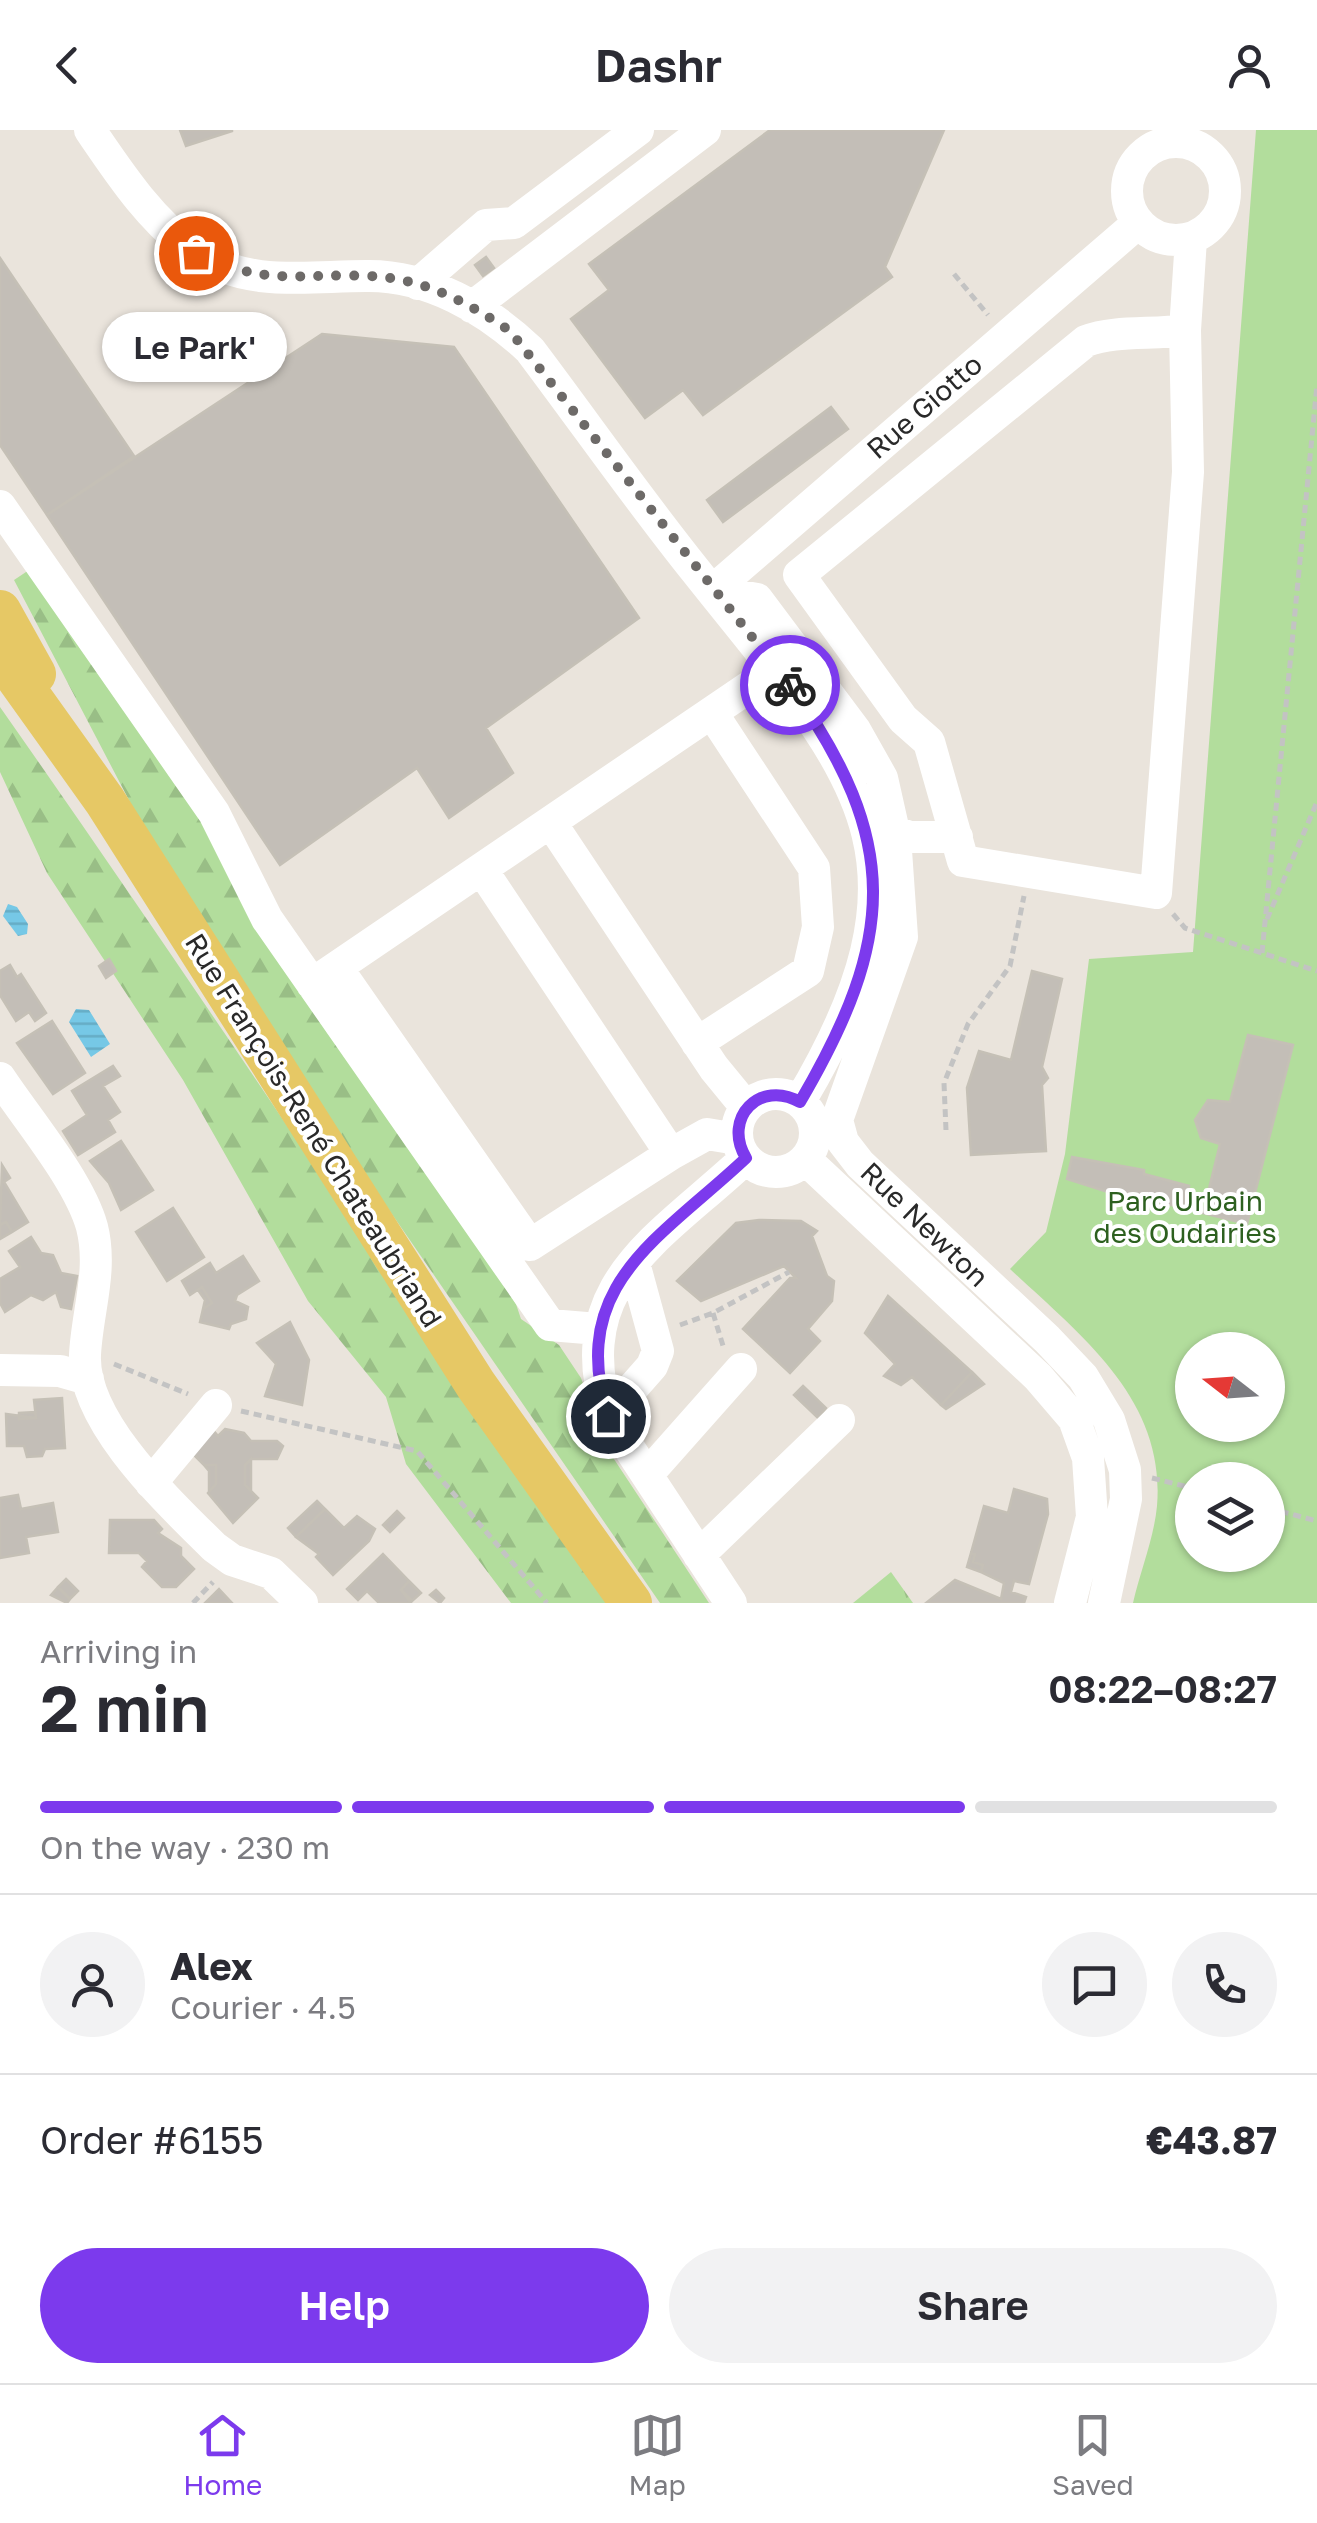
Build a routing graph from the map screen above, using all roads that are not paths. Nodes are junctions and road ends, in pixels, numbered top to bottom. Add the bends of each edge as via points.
1 (90, 130) edge
2 (638, 130) edge
3 (706, 130) edge
4 (1197, 137) edge
5 (1138, 223) junction
6 (1191, 238) junction
7 (418, 284) junction
8 (472, 306) junction
9 (1185, 330) junction
10 (0, 506) edge
11 (798, 575) junction
12 (712, 591) junction
13 (757, 599) junction
14 (0, 611) edge
15 (0, 654) edge
16 (777, 668) junction
17 (712, 713) junction
18 (105, 801) junction
19 (552, 823) junction
20 (890, 830) junction
21 (957, 838) junction
22 (482, 870) junction
23 (324, 976) junction
24 (698, 1043) junction
25 (0, 1078) edge
26 (817, 1113) junction
27 (743, 1135) junction
28 (671, 1154) junction
29 (805, 1159) junction
30 (634, 1263) junction
31 (598, 1330) junction
32 (732, 1359) road end
33 (0, 1370) edge
34 (95, 1370) junction
35 (216, 1405) road end
36 (608, 1416) junction
37 (839, 1420) dead end
38 (647, 1475) junction
39 (151, 1483) junction
40 (700, 1555) junction
41 (302, 1603) edge
42 (632, 1603) edge
43 (731, 1603) edge
44 (1070, 1603) edge
45 (1104, 1603) edge

1 - 7 street via 152,213 196,253 280,279 370,276
2 - 7 street via 514,223 486,225
3 - 8 street
4 - 5 street via 1160,144 1131,170 1127,192
4 - 6 street via 1226,183 1223,208 1211,227
5 - 6 street via 1172,240
5 - 12 street, Rue Giotto
6 - 9 street
7 - 8 street
8 - 12 street via 530,350
9 - 11 street via 1086,341
9 - 21 street via 1188,472 1156,893 963,860
10 - 23 street via 214,813 268,919
11 - 13 street
11 - 21 street via 904,719 929,742
12 - 13 street
12 - 16 street
13 - 20 street via 855,730 882,778
14 - 18 main road
15 - 18 main road, Rue François-René Chateaubriand
16 - 17 street
16 - 20 street
17 - 19 street
17 - 24 street via 814,868 818,927 808,970
18 - 42 main road, Rue François-René Chateaubriand via 476,1385
19 - 22 street
19 - 24 street
20 - 21 street
20 - 26 street via 864,970 829,1053
22 - 23 street
22 - 28 street
23 - 28 street via 530,1245
23 - 31 street via 550,1325
24 - 27 street
25 - 34 street via 92,1225 97,1274 84,1358
26 - 27 street via 778,1093 766,1094
26 - 29 street
26 - 45 street, Rue Newton via 860,1164 1047,1339 1083,1377 1109,1420 1125,1470 1126,1499
27 - 28 street via 707,1134
27 - 29 street via 768,1171
27 - 30 street
29 - 44 street, Rue Newton via 1074,1418 1088,1458 1092,1517
30 - 31 street via 618,1278
30 - 36 street via 658,1350
31 - 36 street via 597,1382
32 - 38 street
33 - 34 street
34 - 39 street via 119,1445
35 - 39 street
36 - 38 street
37 - 40 street
38 - 40 street
39 - 41 street via 222,1554 270,1572
40 - 43 street

